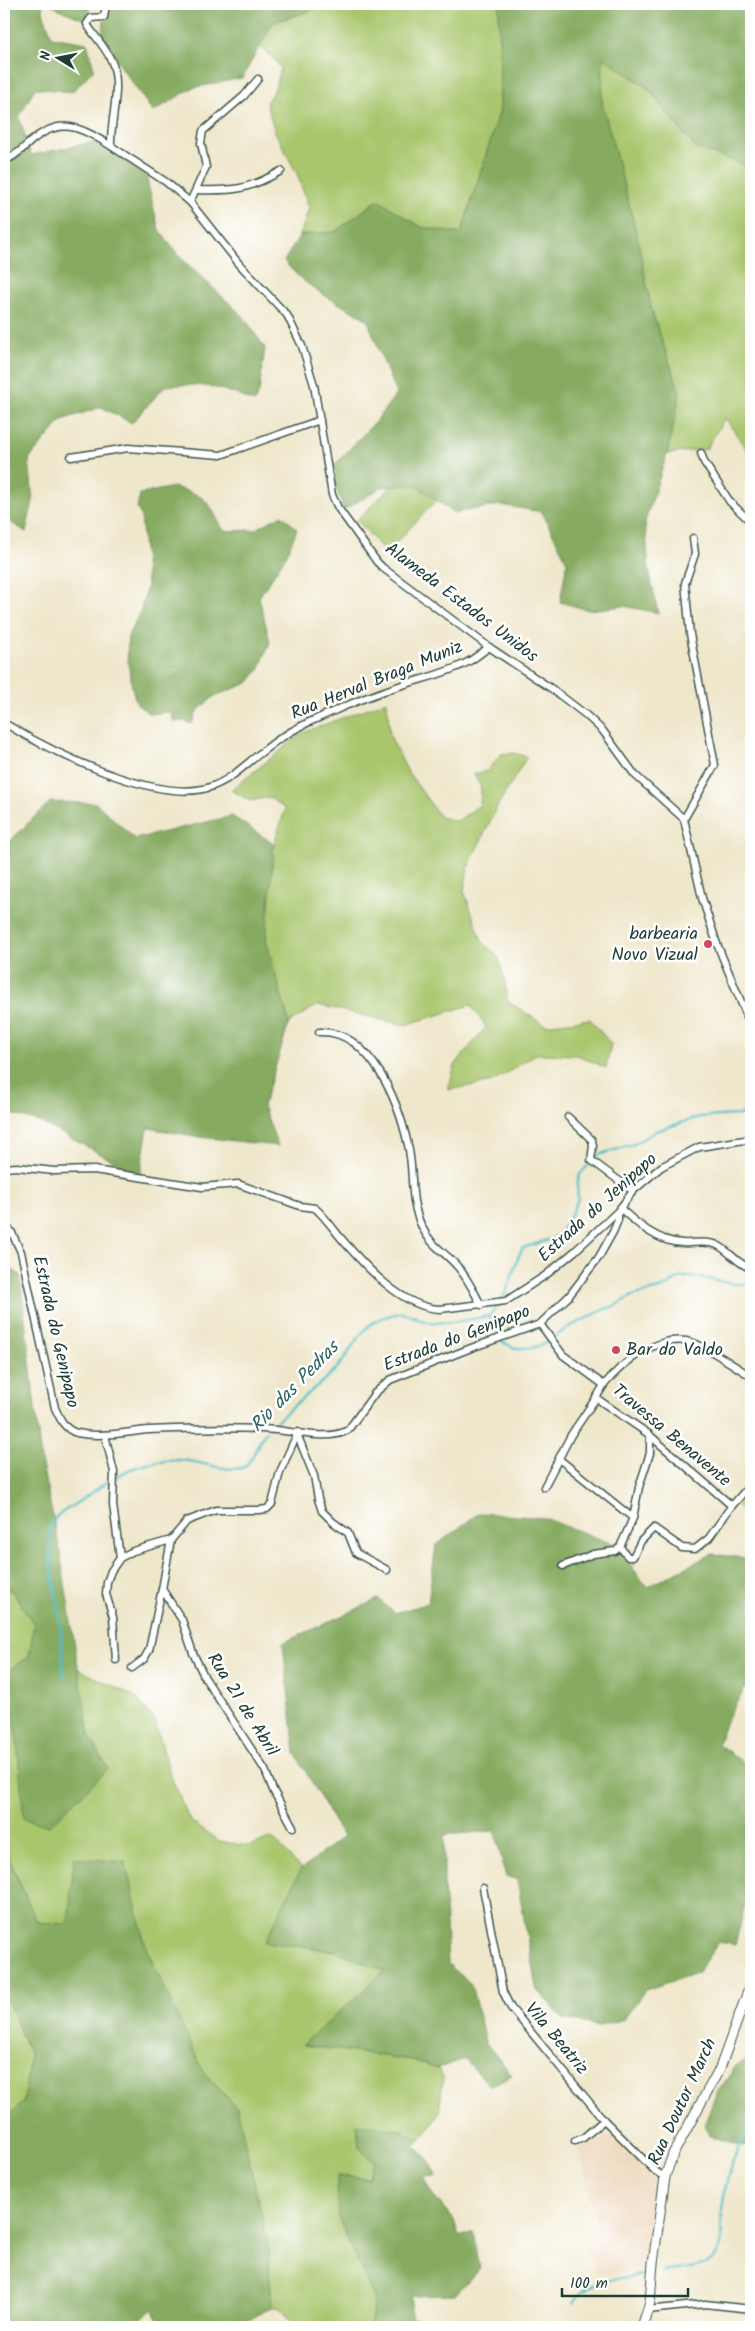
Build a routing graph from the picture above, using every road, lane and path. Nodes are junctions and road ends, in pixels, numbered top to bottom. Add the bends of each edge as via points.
1 (106, 4) edge
2 (258, 79) dead end
3 (111, 146) junction
4 (4, 161) edge
5 (281, 171) dead end
6 (197, 190) junction
7 (190, 202) junction
8 (320, 420) junction
9 (701, 453) dead end
10 (71, 457) dead end
11 (751, 522) edge
12 (693, 538) dead end
13 (489, 647) junction
14 (4, 723) edge
15 (684, 818) junction
16 (751, 1026) edge
17 (319, 1032) dead end
18 (568, 1117) dead end
19 (751, 1140) edge
20 (4, 1168) edge
21 (633, 1191) junction
22 (619, 1210) junction
23 (4, 1226) edge
24 (751, 1268) edge
25 (481, 1305) junction
26 (540, 1324) junction
27 (751, 1376) edge
28 (604, 1385) junction
29 (596, 1398) junction
30 (298, 1433) junction
31 (105, 1435) junction
32 (650, 1435) junction
33 (559, 1459) junction
34 (751, 1484) edge
35 (544, 1487) dead end
36 (732, 1506) junction
37 (633, 1518) junction
38 (171, 1540) junction
39 (620, 1548) junction
40 (120, 1558) junction
41 (563, 1566) dead end
42 (387, 1570) dead end
43 (162, 1589) junction
44 (116, 1660) dead end
45 (132, 1668) dead end
46 (293, 1827) dead end
47 (483, 1888) dead end
48 (751, 1983) edge
49 (604, 2120) junction
50 (575, 2141) dead end
51 (665, 2177) junction
52 (751, 2308) edge
53 (648, 2310) junction
54 (642, 2327) edge

1 - 3 street via 104,17 91,18 87,24 99,38 114,68 116,87
2 - 6 street via 244,96 203,131 201,146 206,167
3 - 4 street, Alameda Estados Unidos via 82,128 64,126 48,130
3 - 7 street, Alameda Estados Unidos
5 - 6 street via 239,190
6 - 7 street
7 - 8 street, Alameda Estados Unidos via 240,265 287,315 308,364
8 - 10 street via 221,455 128,448
8 - 13 street, Alameda Estados Unidos via 334,501 374,558
9 - 11 street via 730,502
12 - 15 street via 695,554 685,583 690,634 716,765
13 - 14 street, Rua Herval Braga Muniz via 453,669 373,695 310,722 270,745 224,781 203,789 151,787 117,778
13 - 15 street, Alameda Estados Unidos via 590,719 635,775
15 - 16 street via 702,898
17 - 25 street via 342,1035 366,1054 380,1071 409,1146 413,1204 422,1228 440,1252 457,1265
18 - 21 street via 592,1140 591,1160
19 - 21 street, Estrada do Jenipapo via 693,1149 661,1167
20 - 25 street, Estrada do Jenipapo via 94,1170 180,1185 238,1184 253,1188 314,1208 371,1270 412,1303 430,1309
21 - 22 street, Estrada do Jenipapo
22 - 24 street via 664,1240 710,1243 725,1249
22 - 25 street, Estrada do Jenipapo via 546,1276 506,1301
22 - 26 street, Estrada do Genipapo via 614,1232 599,1257 569,1296
23 - 31 street, Estrada do Genipapo via 11,1231 21,1252 60,1419 74,1432
26 - 28 street, Travessa Benavente via 563,1355
26 - 30 street, Estrada do Genipapo via 390,1380 382,1385 351,1427 342,1433
27 - 28 street via 697,1345 676,1341 640,1353 617,1369
28 - 29 street, Travessa Benavente
29 - 32 street, Travessa Benavente
29 - 33 street
30 - 31 street, Estrada do Genipapo via 202,1429
30 - 38 street via 280,1472 272,1504 267,1509 216,1510 187,1521
30 - 42 street via 314,1476 322,1511 348,1533 356,1553
31 - 40 street via 115,1477 113,1505
32 - 36 street, Travessa Benavente
32 - 37 street via 650,1454 638,1487
33 - 35 street
33 - 37 street
34 - 36 street
36 - 39 street via 709,1538 695,1549 682,1548 654,1528 641,1541 633,1557 628,1557
37 - 39 street
38 - 40 street
38 - 43 street
39 - 41 street
40 - 44 street via 107,1582 106,1594 113,1617
43 - 45 street via 149,1650 144,1659
43 - 46 street, Rua 21 de Abril via 182,1620 205,1678 265,1770
47 - 49 street, Vila Beatriz via 506,2000
48 - 51 main road, Rua Doutor March via 720,2068 673,2154
49 - 50 street
49 - 51 street, Vila Beatriz
51 - 53 main road, Rua Doutor March
52 - 53 street via 705,2304
53 - 54 main road, Rua Doutor March

